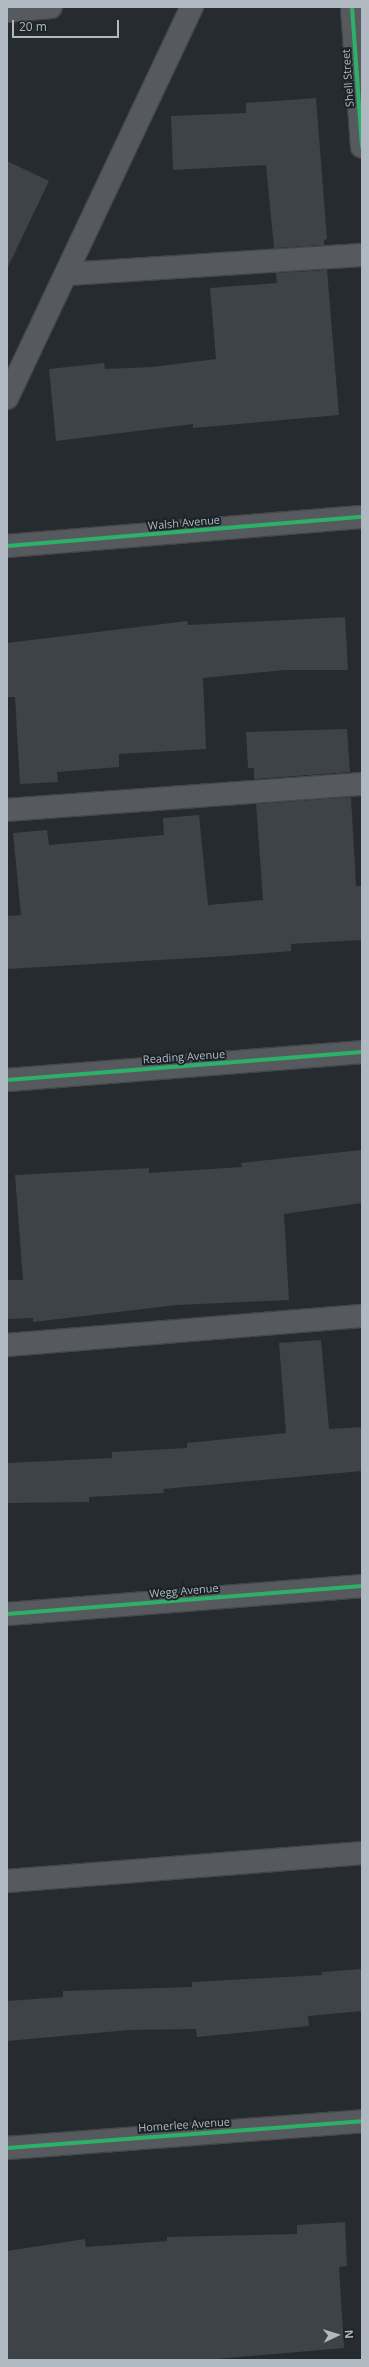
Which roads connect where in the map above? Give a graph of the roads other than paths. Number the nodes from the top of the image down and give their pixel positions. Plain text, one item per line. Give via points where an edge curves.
1 (51, 7) edge
2 (192, 7) edge
3 (352, 7) edge
4 (7, 11) edge
5 (362, 147) edge
6 (362, 255) edge
7 (67, 274) junction
8 (7, 398) edge
9 (362, 517) edge
10 (7, 546) edge
11 (362, 784) edge
12 (7, 810) edge
13 (362, 1052) edge
14 (7, 1080) edge
15 (362, 1316) edge
16 (7, 1345) edge
17 (362, 1586) edge
18 (7, 1614) edge
19 (362, 1853) edge
20 (7, 1881) edge
21 (362, 2121) edge
22 (7, 2148) edge

1 - 4 street
2 - 7 street
3 - 5 street, Shell Street
6 - 7 street
7 - 8 street
9 - 10 street, Walsh Avenue
11 - 12 street
13 - 14 street, Reading Avenue
15 - 16 street
17 - 18 street, Wegg Avenue
19 - 20 street
21 - 22 street, Homerlee Avenue

